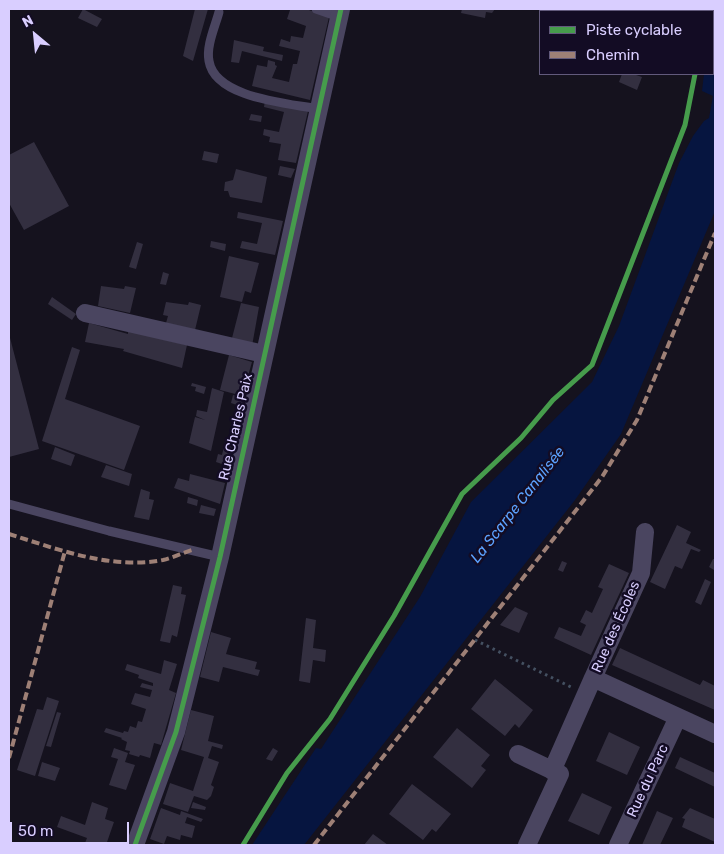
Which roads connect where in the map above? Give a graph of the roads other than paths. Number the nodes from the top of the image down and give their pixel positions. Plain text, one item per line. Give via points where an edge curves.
1 (316, 9) edge
2 (219, 12) dead end
3 (340, 13) edge
4 (318, 110) junction
5 (85, 314) dead end
6 (264, 354) junction
7 (9, 504) edge
8 (645, 532) dead end
9 (220, 557) junction
10 (594, 678) junction
11 (678, 717) junction
12 (715, 734) edge
13 (518, 754) dead end
14 (552, 771) junction
15 (135, 845) edge
16 (527, 845) edge
17 (618, 845) edge

1 - 3 lane
2 - 4 lane via 208,59 218,79 236,91
3 - 4 street, Rue Charles Paix
4 - 6 street, Rue Charles Paix
5 - 6 street
6 - 9 street, Rue Charles Paix
7 - 9 lane via 109,532
8 - 10 street, Rue des Écoles via 640,573
9 - 15 street, Rue Charles Paix via 176,732
10 - 11 street, Rue des Écoles
10 - 14 street
11 - 12 street, Rue des Écoles
11 - 17 street, Rue du Parc
13 - 14 street
14 - 16 street via 560,774

